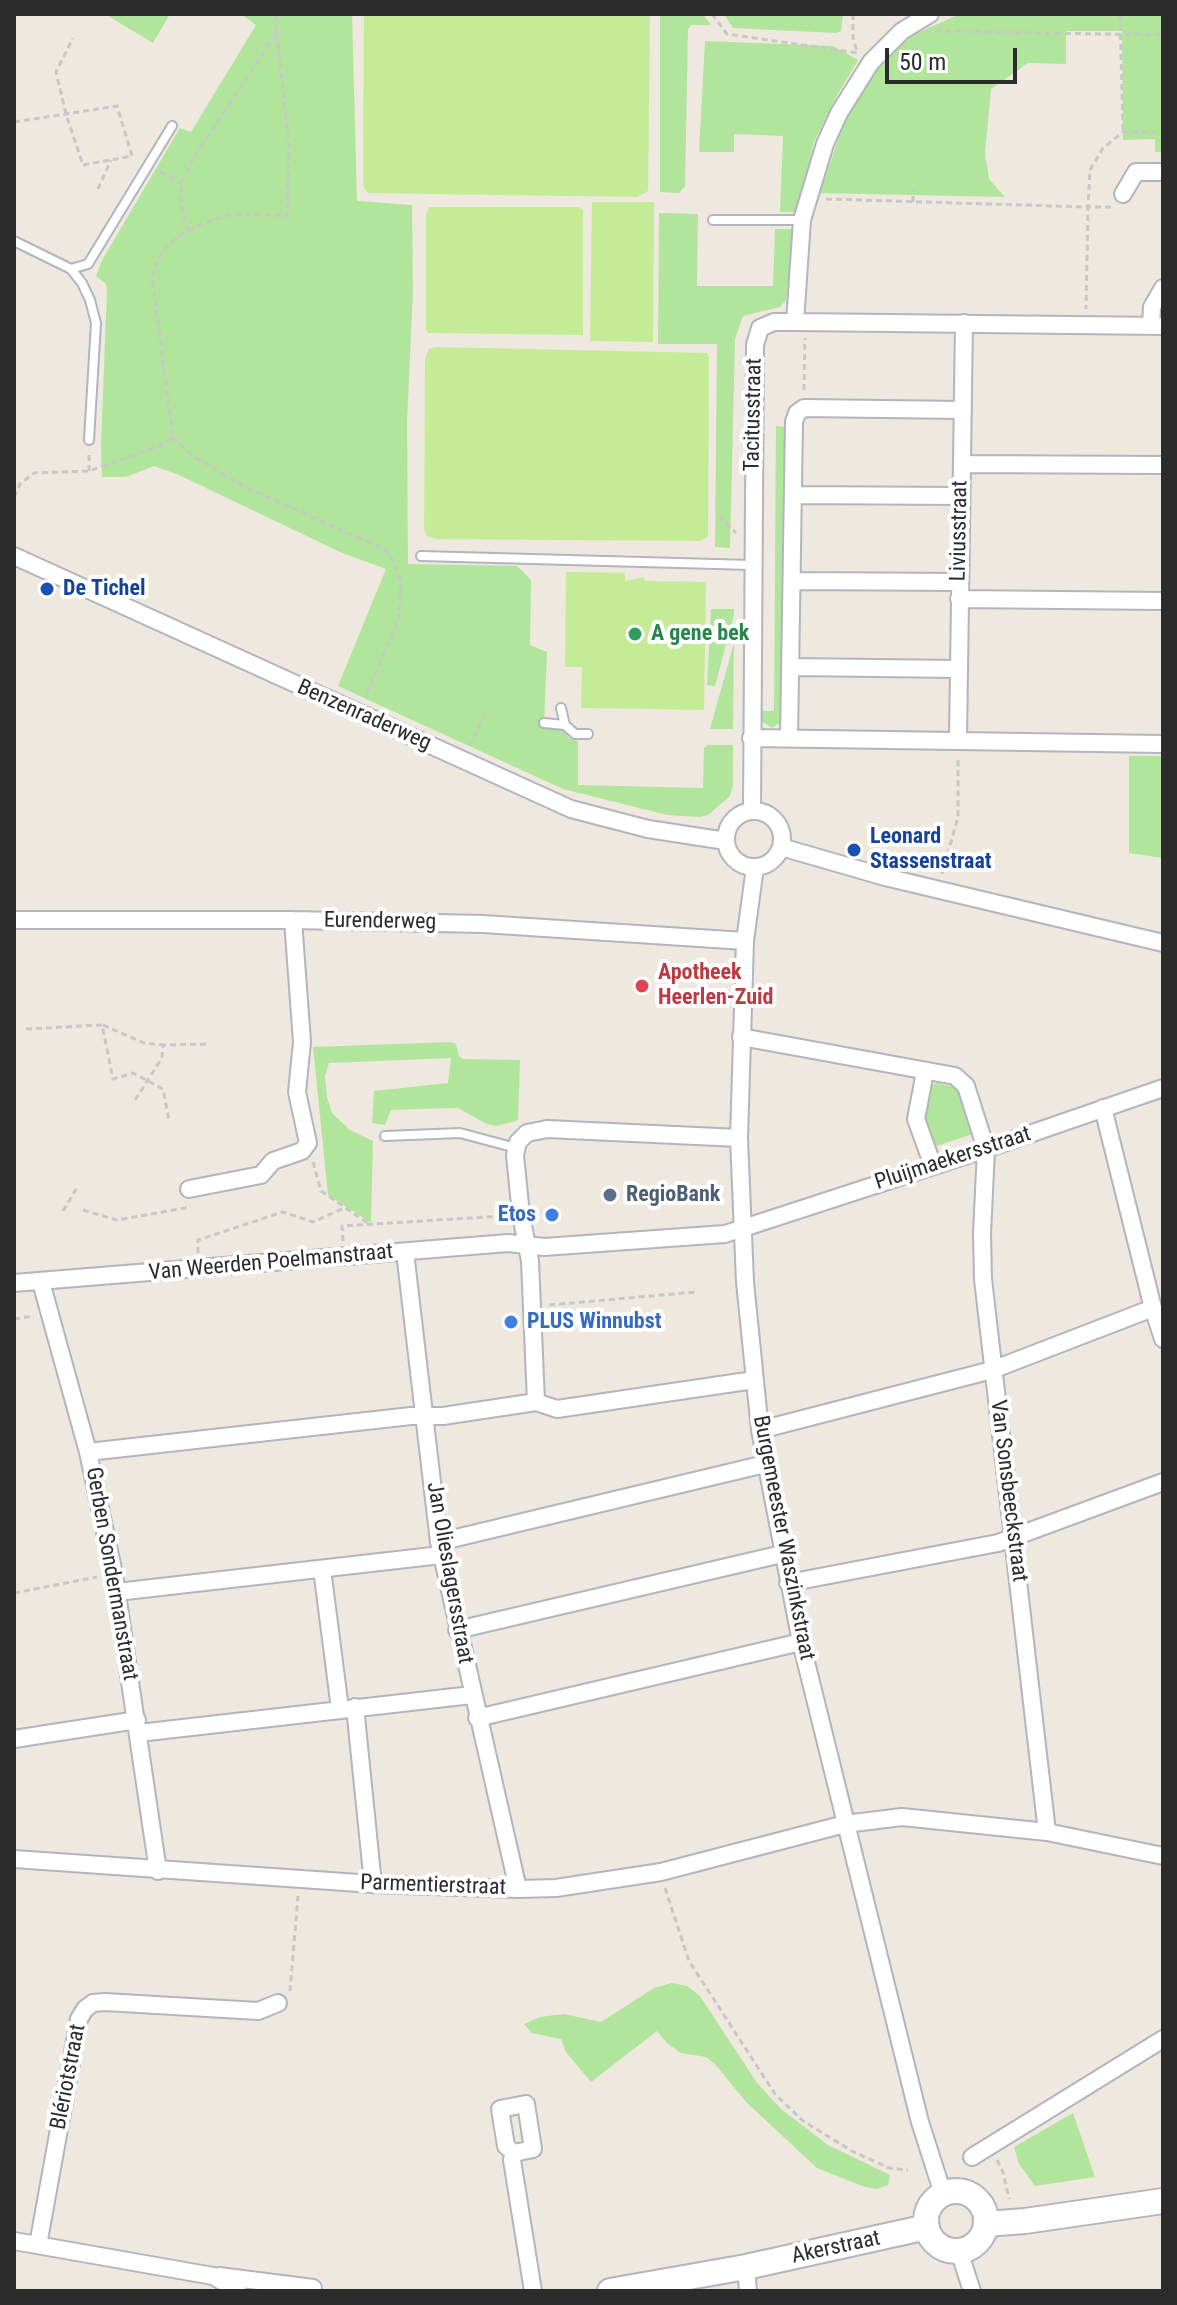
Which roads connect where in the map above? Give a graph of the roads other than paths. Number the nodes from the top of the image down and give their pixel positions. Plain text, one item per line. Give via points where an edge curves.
1 (930, 14) edge
2 (172, 126) dead end
3 (1163, 172) edge
4 (1123, 194) road end
5 (713, 220) dead end
6 (802, 220) junction
7 (14, 241) edge
8 (71, 269) junction
9 (1163, 288) edge
10 (800, 322) junction
11 (964, 323) junction
12 (1157, 326) edge
13 (963, 410) junction
14 (89, 440) road end
15 (962, 464) junction
16 (1163, 465) edge
17 (793, 495) junction
18 (961, 496) junction
19 (14, 556) edge
20 (421, 556) dead end
21 (752, 565) junction
22 (792, 581) junction
23 (959, 582) junction
24 (959, 599) junction
25 (1163, 601) edge
26 (791, 667) junction
27 (958, 669) junction
28 (561, 708) dead end
29 (544, 723) dead end
30 (565, 725) junction
31 (588, 734) dead end
32 (751, 738) junction
33 (789, 738) junction
34 (958, 739) junction
35 (1163, 744) edge
36 (752, 811) junction
37 (726, 841) junction
38 (781, 847) junction
39 (755, 867) junction
40 (14, 920) edge
41 (293, 920) junction
42 (745, 941) junction
43 (1163, 943) edge
44 (741, 1037) junction
45 (925, 1072) junction
46 (1163, 1088) edge
47 (1103, 1108) junction
48 (385, 1136) dead end
49 (739, 1138) junction
50 (517, 1148) junction
51 (986, 1149) junction
52 (933, 1166) junction
53 (189, 1189) road end
54 (742, 1227) junction
55 (528, 1245) junction
56 (405, 1252) junction
57 (41, 1282) junction
58 (14, 1283) edge
59 (1153, 1308) junction
60 (1163, 1339) edge
61 (992, 1370) junction
62 (754, 1380) junction
63 (536, 1402) junction
64 (423, 1417) junction
65 (760, 1430) junction
66 (88, 1452) junction
67 (765, 1464) junction
68 (1163, 1482) edge
69 (1014, 1539) junction
70 (440, 1549) junction
71 (782, 1554) junction
72 (322, 1569) junction
73 (788, 1583) junction
74 (117, 1592) junction
75 (457, 1630) junction
76 (801, 1642) junction
77 (472, 1695) junction
78 (347, 1708) junction
79 (477, 1718) junction
80 (138, 1726) junction
81 (14, 1739) edge
82 (845, 1824) junction
83 (1047, 1832) junction
84 (1163, 1856) edge
85 (14, 1859) edge
86 (158, 1871) junction
87 (373, 1884) junction
88 (518, 1889) junction
89 (278, 2003) dead end
90 (1163, 2039) edge
91 (514, 2153) dead end
92 (972, 2157) dead end
93 (943, 2194) junction
94 (1163, 2201) edge
95 (986, 2224) junction
96 (927, 2227) junction
97 (14, 2241) edge
98 (38, 2245) junction
99 (959, 2251) junction
100 (213, 2276) junction
101 (747, 2279) edge
102 (313, 2288) dead end
103 (238, 2291) edge
104 (533, 2291) edge
105 (610, 2291) edge
106 (972, 2291) edge

1 - 6 street via 902,31 871,62 839,113
2 - 8 lane via 88,264
3 - 4 street via 1136,172
5 - 6 lane
6 - 10 street
7 - 8 lane
8 - 14 lane via 82,283 96,323
9 - 12 street via 1152,307
10 - 11 street, Tacitusstraat
10 - 21 street, Tacitusstraat via 765,324 756,335
11 - 12 street, Tacitusstraat
11 - 13 street, Liviusstraat
13 - 15 street, Liviusstraat
13 - 17 street via 799,415
15 - 16 street
15 - 18 street, Liviusstraat
17 - 18 street
17 - 22 street
18 - 23 street, Liviusstraat
19 - 37 street, Benzenraderweg via 571,809 648,829
20 - 21 lane
21 - 32 street, Tacitusstraat
22 - 23 street
22 - 26 street
23 - 24 street, Liviusstraat
24 - 25 street
24 - 27 street, Liviusstraat
26 - 27 street
26 - 33 street
27 - 34 street, Liviusstraat
28 - 30 lane
29 - 30 lane
30 - 31 lane via 575,734
32 - 33 street
32 - 36 street, Tacitusstraat
33 - 34 street
34 - 35 street
36 - 37 street via 735,818
36 - 38 street via 767,814 777,824
37 - 39 street via 735,860
38 - 39 street via 771,861
38 - 43 street
39 - 42 street, Burgemeester Waszinkstraat
40 - 41 street, Eurenderweg
41 - 42 street, Eurenderweg via 483,924
41 - 53 street via 302,1042 297,1092 308,1143 302,1151 273,1161 261,1175
42 - 44 street, Burgemeester Waszinkstraat
44 - 45 street
44 - 49 street, Burgemeester Waszinkstraat
45 - 51 street via 963,1081
45 - 52 street via 916,1119
46 - 47 street, Pluijmaekersstraat
47 - 51 street, Pluijmaekersstraat
47 - 59 street
48 - 50 lane via 460,1133
49 - 50 street via 547,1129 527,1133
49 - 54 street, Burgemeester Waszinkstraat
50 - 55 street
51 - 52 street, Pluijmaekersstraat
51 - 61 street, Van Sonsbeeckstraat via 982,1234
52 - 54 street, Pluijmaekersstraat
54 - 55 street, Van Weerden Poelmanstraat via 693,1238
54 - 62 street, Burgemeester Waszinkstraat
55 - 56 street, Van Weerden Poelmanstraat
55 - 63 street
56 - 57 street, Van Weerden Poelmanstraat
56 - 64 street, Jan Olieslagersstraat
57 - 58 street, Van Weerden Poelmanstraat
57 - 66 street, Gerben Sondermanstraat
59 - 60 street
59 - 61 street
61 - 65 street
61 - 69 street, Van Sonsbeeckstraat
62 - 63 street via 557,1409
62 - 65 street, Burgemeester Waszinkstraat
63 - 64 street
64 - 66 street
64 - 70 street, Jan Olieslagersstraat
65 - 67 street, Burgemeester Waszinkstraat
66 - 74 street, Gerben Sondermanstraat
67 - 70 street
67 - 71 street, Burgemeester Waszinkstraat
68 - 69 street
69 - 73 street
69 - 83 street, Van Sonsbeeckstraat
70 - 72 street
70 - 75 street, Jan Olieslagersstraat
71 - 73 street, Burgemeester Waszinkstraat
71 - 75 street
72 - 74 street
72 - 78 street
73 - 76 street, Burgemeester Waszinkstraat
74 - 80 street, Gerben Sondermanstraat
75 - 77 street, Jan Olieslagersstraat
76 - 79 street
76 - 82 street, Burgemeester Waszinkstraat
77 - 78 street
77 - 79 street, Jan Olieslagersstraat
78 - 80 street
78 - 87 street
79 - 88 street, Jan Olieslagersstraat
80 - 81 street
80 - 86 street, Gerben Sondermanstraat
82 - 83 street, Parmentierstraat via 902,1817
82 - 88 street, Parmentierstraat via 661,1872 579,1886
82 - 93 street, Burgemeester Waszinkstraat
83 - 84 street, Parmentierstraat
85 - 86 street, Parmentierstraat
86 - 87 street, Parmentierstraat
87 - 88 street, Parmentierstraat
89 - 98 street, Blériotstraat via 258,2011 105,2002 85,2009
90 - 92 street
91 - 104 street
93 - 95 street via 973,2196
93 - 96 street via 931,2204
94 - 95 street
95 - 99 street via 976,2243
96 - 99 street via 939,2246
96 - 101 street, Akerstraat
97 - 98 street
98 - 100 street
99 - 106 street
100 - 102 street
100 - 103 street
101 - 105 street, Akerstraat

